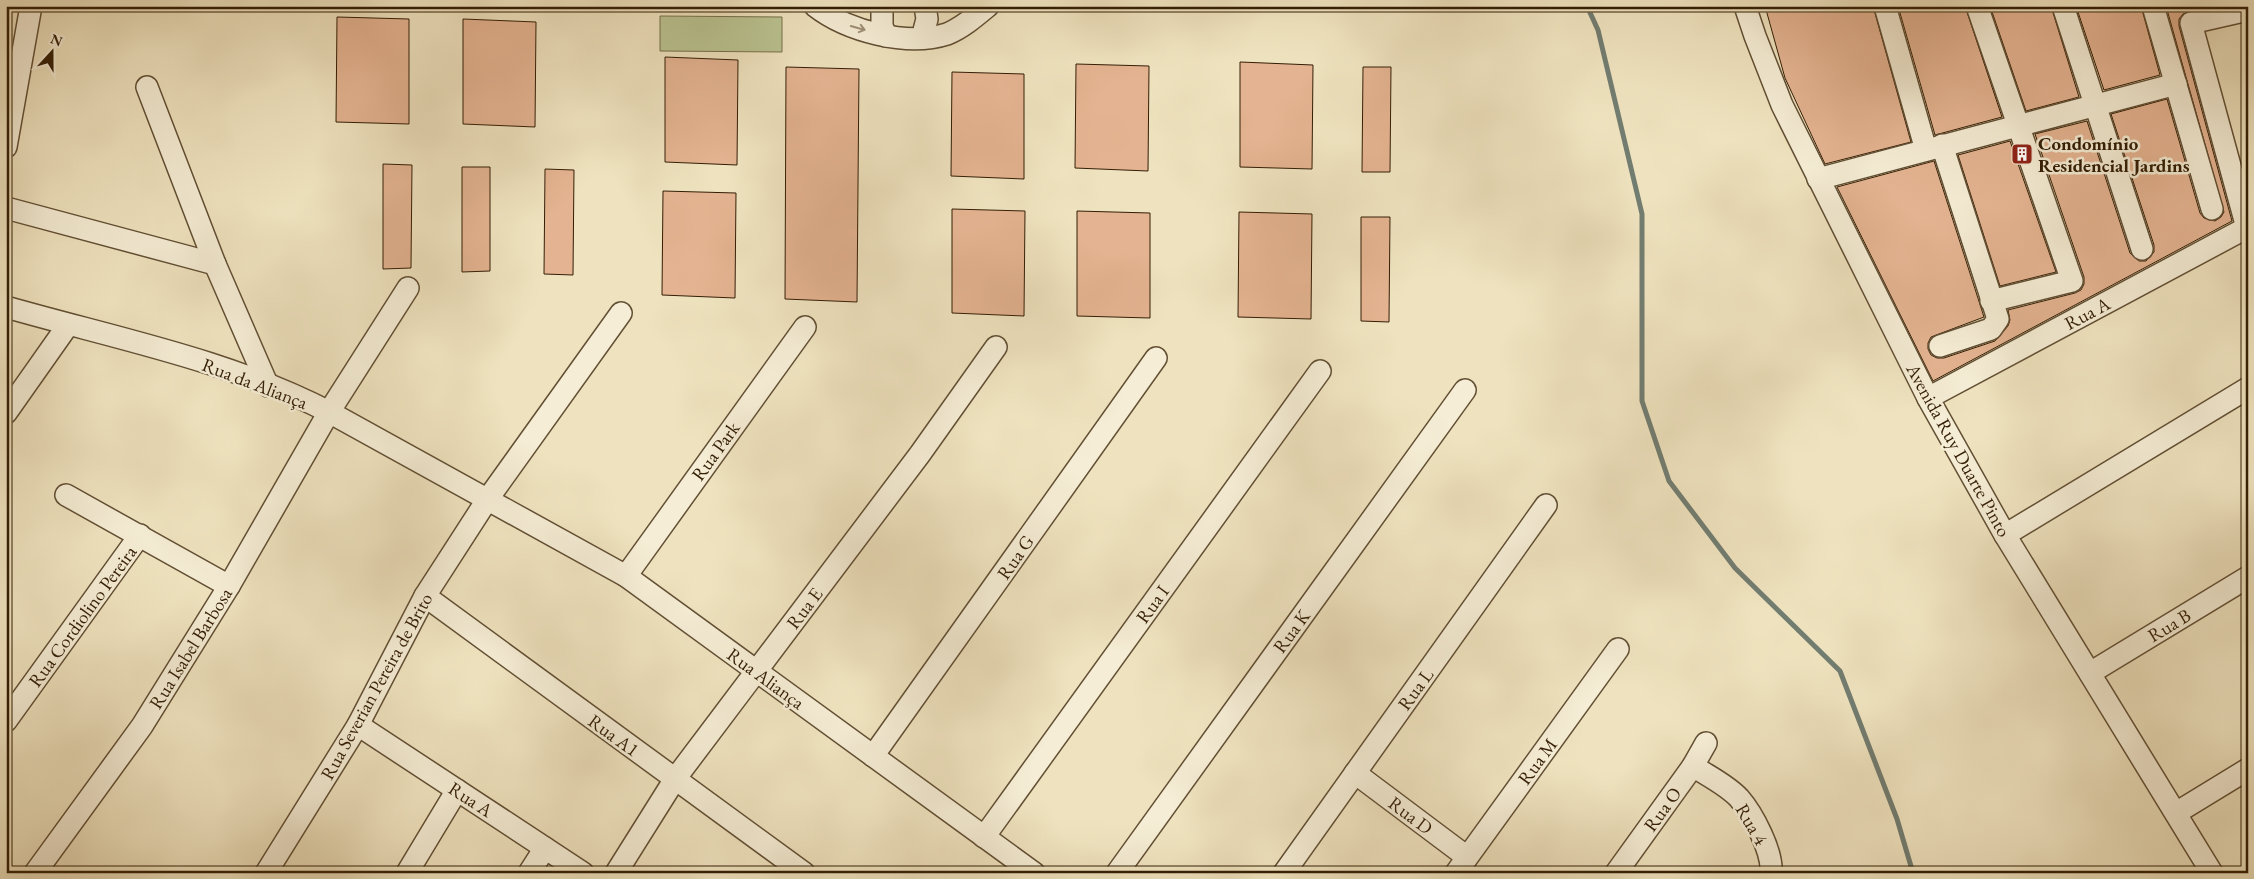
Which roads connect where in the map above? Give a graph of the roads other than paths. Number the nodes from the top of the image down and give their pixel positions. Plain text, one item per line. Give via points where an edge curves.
1 (31, 6) edge
2 (815, 6) edge
3 (882, 6) edge
4 (926, 6) edge
5 (988, 6) edge
6 (1745, 6) edge
7 (1885, 6) edge
8 (1977, 6) edge
9 (2063, 6) edge
10 (2153, 6) edge
11 (2248, 10) edge
12 (886, 36) junction
13 (922, 38) junction
14 (14, 55) edge
15 (2176, 84) junction
16 (147, 87) dead end
17 (2096, 104) junction
18 (2018, 124) junction
19 (1934, 147) junction
20 (6, 148) edge
21 (1818, 179) junction
22 (6, 208) edge
23 (2212, 209) dead end
24 (2247, 228) edge
25 (2142, 249) dead end
26 (215, 264) junction
27 (408, 288) dead end
28 (6, 307) edge
29 (1994, 310) junction
30 (621, 313) dead end
31 (68, 324) junction
32 (805, 327) dead end
33 (1940, 346) dead end
34 (996, 347) dead end
35 (1156, 358) dead end
36 (1320, 371) dead end
37 (268, 386) junction
38 (2248, 388) edge
39 (1465, 390) dead end
40 (1928, 398) junction
41 (329, 412) junction
42 (6, 413) edge
43 (66, 495) dead end
44 (487, 500) junction
45 (1546, 505) dead end
46 (140, 535) junction
47 (2005, 535) junction
48 (626, 576) junction
49 (2248, 577) edge
50 (229, 586) junction
51 (425, 596) junction
52 (1618, 649) dead end
53 (756, 671) junction
54 (2090, 674) junction
55 (6, 722) edge
56 (358, 725) junction
57 (1706, 743) dead end
58 (873, 756) junction
59 (1693, 766) junction
60 (2248, 769) edge
61 (1355, 772) junction
62 (675, 779) junction
63 (457, 790) junction
64 (2176, 814) junction
65 (984, 836) junction
66 (546, 848) junction
67 (1462, 865) edge
68 (35, 873) edge
69 (266, 873) edge
70 (407, 873) edge
71 (529, 873) edge
72 (583, 873) edge
73 (616, 873) edge
74 (804, 873) edge
75 (1034, 873) edge
76 (1117, 873) edge
77 (1284, 873) edge
78 (1616, 873) edge
79 (1771, 873) edge
80 (2212, 873) edge

1 - 14 street
2 -> 12 street via 844,24
3 - 12 street via 882,26
4 - 13 street via 927,19
5 - 13 street via 947,34
6 - 21 street, Avenida Ruy Duarte Pinto via 1782,105
7 - 19 street
8 - 18 street
9 - 17 street
10 - 15 street
11 - 24 street via 2191,23
12 - 13 street
14 - 20 street
15 - 17 street
15 - 23 street
16 - 26 street
17 - 18 street
17 - 25 street
18 - 19 street
18 - 29 street via 2072,282
19 - 21 street
19 - 29 street
21 - 40 street, Avenida Ruy Duarte Pinto
22 - 26 street
24 - 40 street, Rua A
26 - 37 street
27 - 41 street, Rua Isabel Barbosa
28 - 31 street, Rua da Aliança
29 - 33 street via 1991,329
30 - 44 street, Rua Severian Pereira de Brito
31 - 37 street, Rua da Aliança via 216,366
31 - 42 street
32 - 48 street, Rua Park
34 - 53 street, Rua E via 920,454
35 - 58 street, Rua G
36 - 65 street, Rua I
37 - 41 street, Rua da Aliança
38 - 47 street
39 - 76 street, Rua K
40 - 47 street, Avenida Ruy Duarte Pinto
41 - 44 street, Rua da Aliança
41 - 50 street, Rua Isabel Barbosa
43 - 46 street
44 - 48 street, Rua Aliança
44 - 51 street, Rua Severian Pereira de Brito
45 - 61 street, Rua L
46 - 50 street
46 - 55 street, Rua Cordiolino Pereira
47 - 54 street, Avenida Ruy Duarte Pinto
48 - 53 street, Rua Aliança
49 - 54 street, Rua B
50 - 68 street, Rua Isabel Barbosa via 142,726
51 - 56 street, Rua Severian Pereira de Brito
51 - 62 street, Rua A1
52 - 67 street, Rua M
53 - 58 street, Rua Aliança
53 - 62 street, Rua E
54 - 64 street, Avenida Ruy Duarte Pinto
56 - 63 street, Rua A
56 - 69 street, Rua Severian Pereira de Brito
57 - 59 street, Rua O
58 - 65 street, Rua Aliança
59 - 78 street, Rua O
59 - 79 street, Rua 4 via 1739,798 1762,836 1772,862
60 - 64 street
61 - 67 street, Rua D
61 - 77 street, Rua L
62 - 73 street, Rua E
62 - 74 street, Rua A1
63 - 66 street, Rua A
63 - 70 street
64 - 80 street, Avenida Ruy Duarte Pinto
65 - 75 street, Rua Aliança
66 - 71 street
66 - 72 street, Rua A

